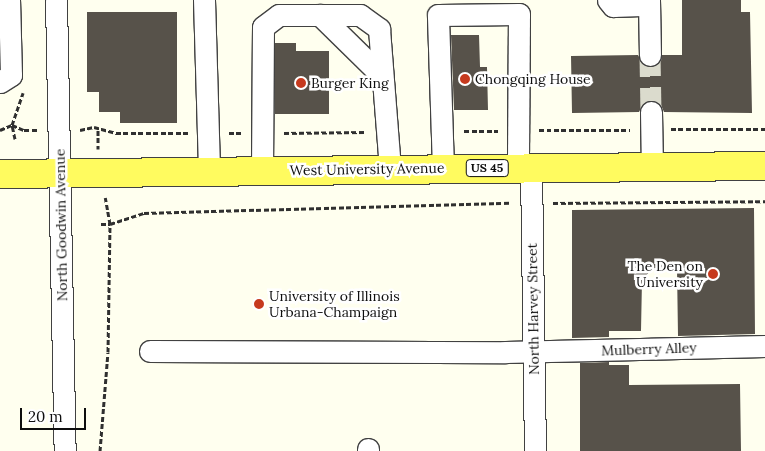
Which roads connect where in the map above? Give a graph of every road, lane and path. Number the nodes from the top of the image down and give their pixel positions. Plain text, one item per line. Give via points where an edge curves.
1 (9, 0) edge
2 (56, 0) edge
3 (204, 0) edge
4 (608, 0) edge
5 (649, 2) edge
6 (320, 15) junction
7 (650, 55) tunnel mouth
8 (380, 74) junction
9 (0, 82) edge
10 (651, 112) tunnel mouth
11 (664, 129) dead end
12 (765, 129) edge
13 (24, 130) dead end
14 (86, 130) dead end
15 (98, 130) junction
16 (539, 130) dead end
17 (628, 130) dead end
18 (459, 131) dead end
19 (504, 131) dead end
20 (376, 132) dead end
21 (192, 133) dead end
22 (221, 133) dead end
23 (246, 133) dead end
24 (277, 133) dead end
25 (97, 135) dead end
26 (15, 138) dead end
27 (765, 166) edge
28 (652, 167) junction
29 (443, 168) junction
30 (524, 168) junction
31 (390, 169) junction
32 (262, 170) junction
33 (209, 171) junction
34 (61, 173) junction
35 (0, 174) edge
36 (765, 201) edge
37 (510, 203) dead end
38 (549, 203) dead end
39 (107, 215) dead end
40 (101, 224) dead end
41 (110, 224) junction
42 (765, 346) edge
43 (150, 351) dead end
44 (533, 352) junction
45 (65, 451) edge
46 (100, 451) edge
47 (535, 451) edge

1 - 9 street via 11,75
2 - 34 street, North Goodwin Avenue
3 - 33 street
4 - 5 street via 613,6
5 - 7 street
6 - 8 street
6 - 8 street via 360,15 379,29
6 - 32 street via 279,14 263,27
8 - 31 street via 389,132
10 - 28 street
11 - 12 path
13 - 26 path via 12,125
14 - 15 path via 94,127
15 - 21 path
15 - 25 path
16 - 17 path
18 - 19 path
20 - 24 path
22 - 23 path
27 - 28 main road, West University Avenue / US 45
28 - 30 main road, West University Avenue / US 45
29 - 30 main road, West University Avenue / US 45
29 - 30 street, North Harvey Street via 438,14 519,14
29 - 31 main road, West University Avenue / US 45
30 - 44 street, North Harvey Street
31 - 32 main road, West University Avenue / US 45
32 - 33 main road, West University Avenue / US 45
33 - 34 main road, West University Avenue / US 45
34 - 35 main road, West University Avenue / US 45
34 - 45 street, North Goodwin Avenue
36 - 38 path
37 - 41 path via 144,213
39 - 41 path
40 - 41 path
41 - 46 path via 108,352
42 - 44 street, Mulberry Alley
43 - 44 street, Mulberry Alley
44 - 47 street, North Harvey Street

